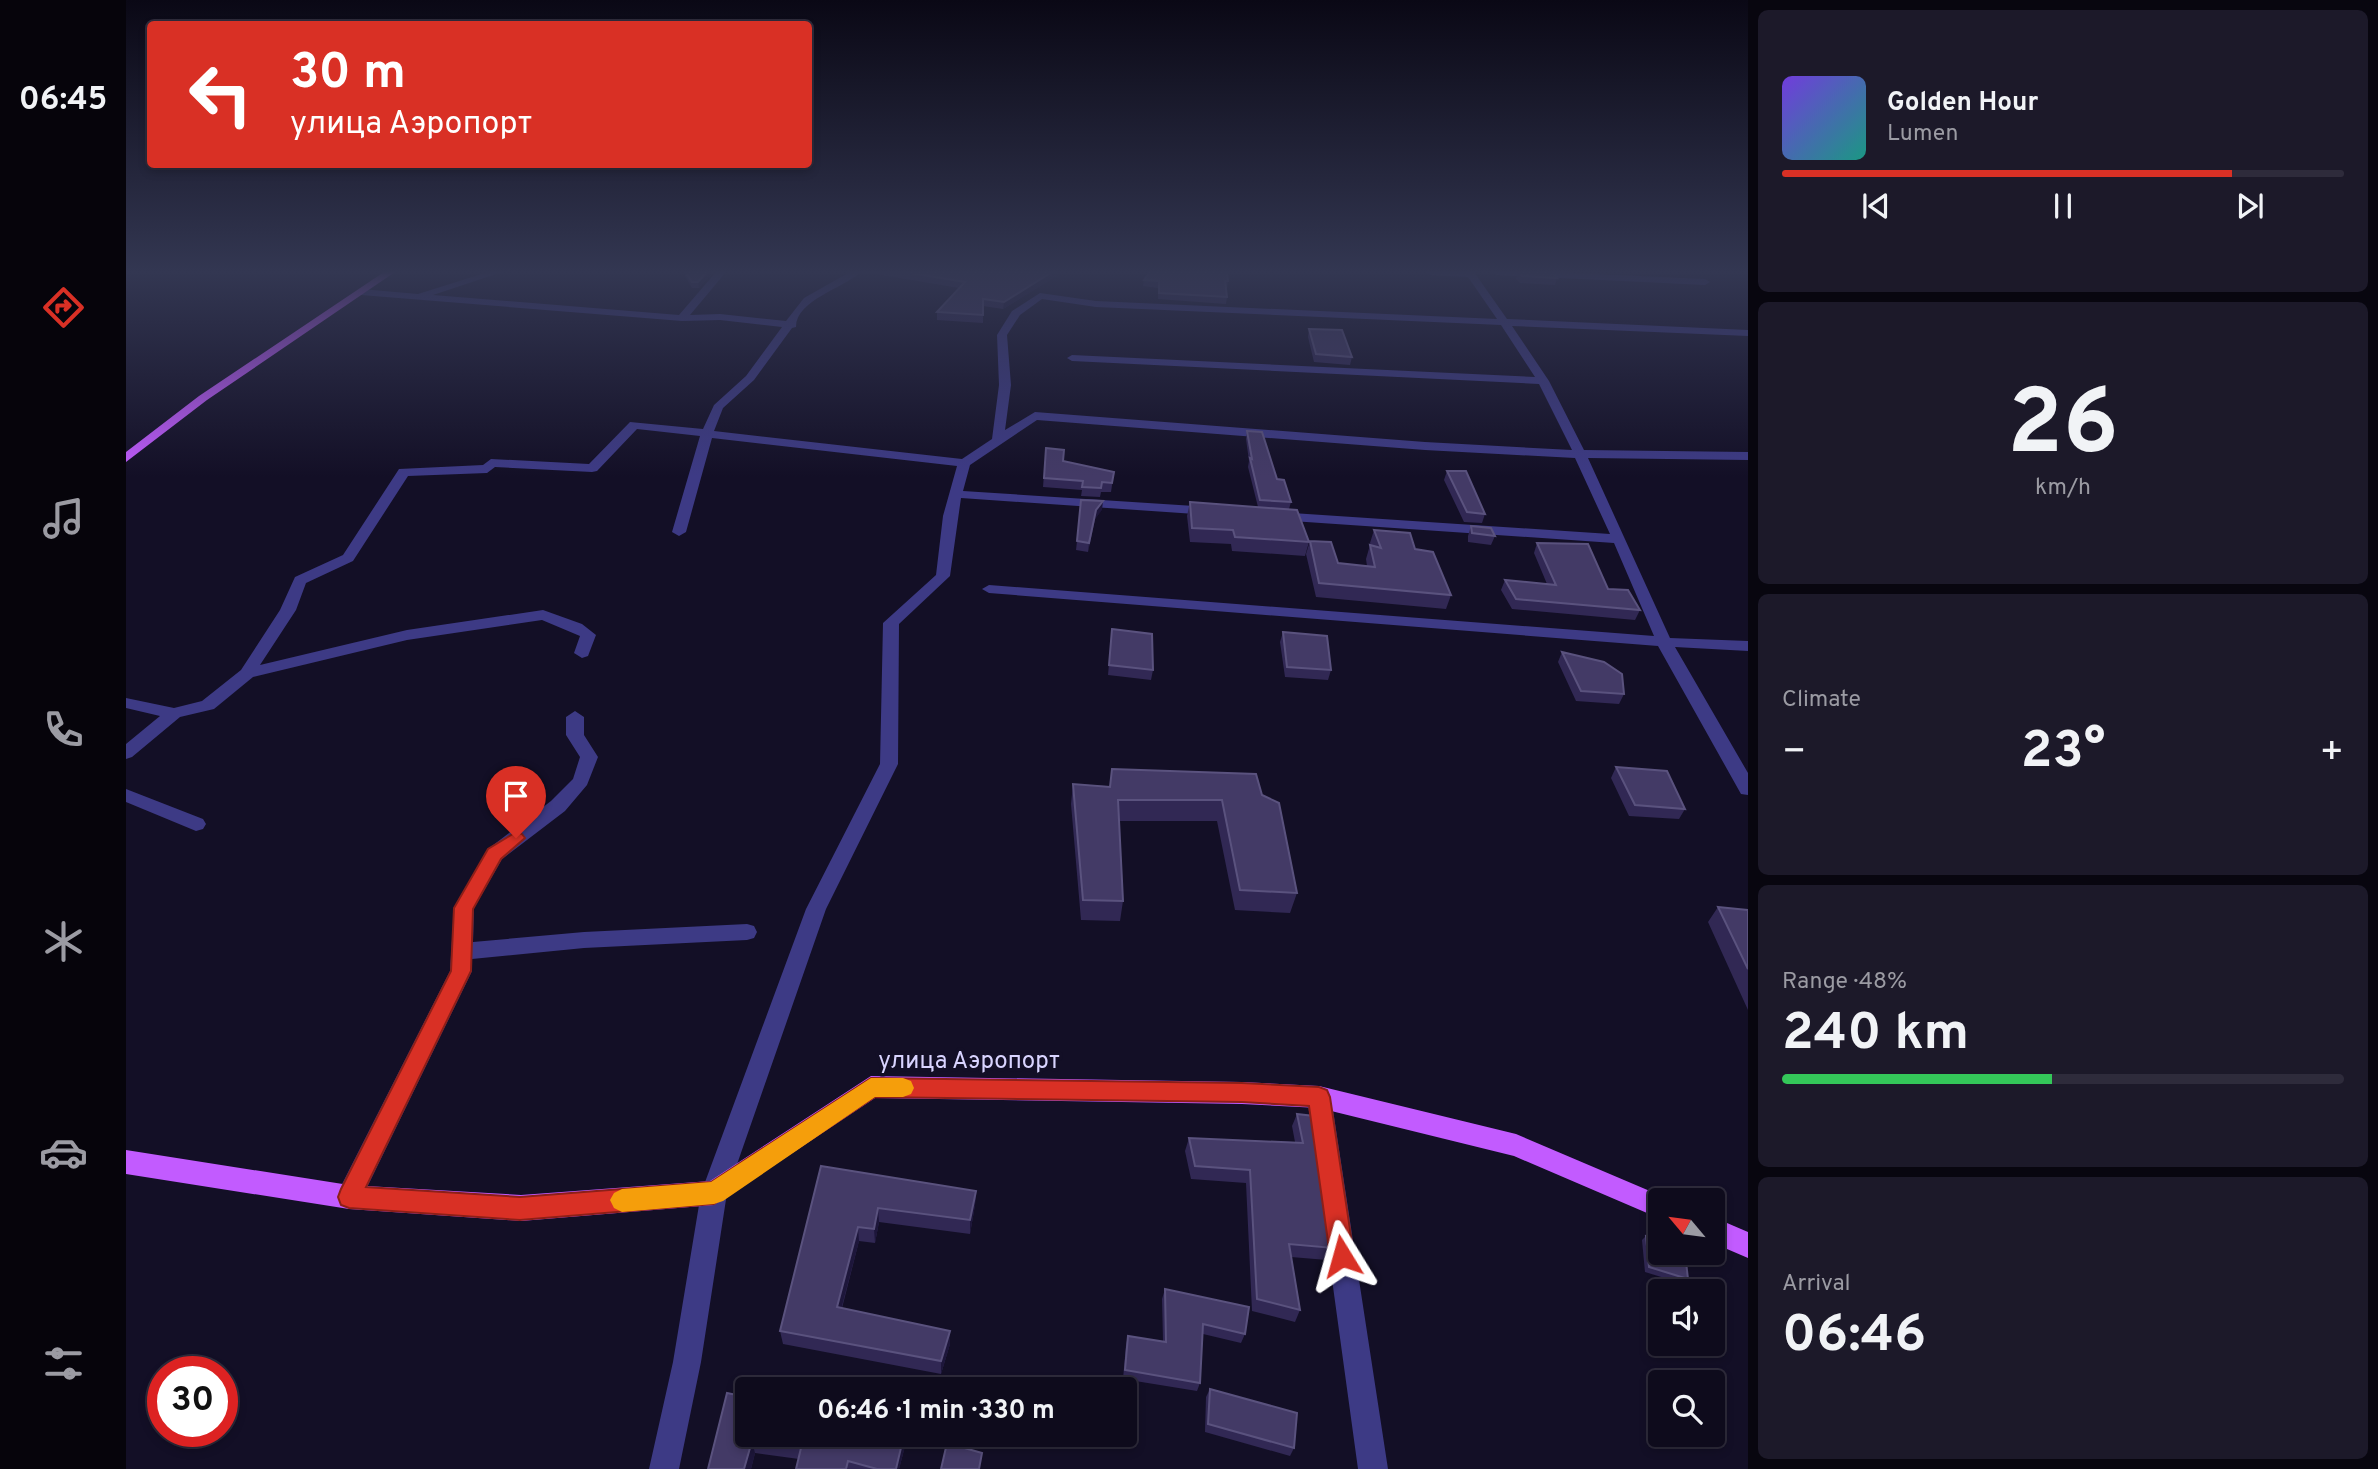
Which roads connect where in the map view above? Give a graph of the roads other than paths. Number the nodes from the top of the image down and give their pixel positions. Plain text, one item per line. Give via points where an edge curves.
1 (289, 341) edge
2 (780, 341) edge
3 (1002, 341) edge
4 (1517, 341) edge
5 (1072, 358) dead end
6 (1543, 382) junction
7 (707, 434) junction
8 (998, 441) junction
9 (1580, 454) junction
10 (1748, 456) edge
11 (126, 458) edge
12 (964, 463) junction
13 (956, 494) junction
14 (1218, 512) edge
15 (1260, 515) edge
16 (679, 531) dead end
17 (1619, 539) junction
18 (989, 589) dead end
19 (1664, 642) junction
20 (1748, 646) edge
21 (582, 653) dead end
22 (247, 673) junction
23 (126, 703) edge
24 (174, 713) junction
25 (575, 717) dead end
26 (126, 753) edge
27 (1728, 753) junction
28 (1748, 755) edge
29 (1748, 789) edge
30 (126, 795) edge
31 (196, 824) dead end
32 (747, 932) dead end
33 (462, 951) junction
34 (1319, 1097) junction
35 (126, 1162) edge
36 (714, 1193) junction
37 (349, 1197) junction
38 (1648, 1201) edge
39 (1726, 1236) edge
40 (1748, 1245) edge
41 (664, 1469) edge
42 (1373, 1469) edge

1 - 11 main road via 203,398
2 - 7 street via 750,378 718,407
3 - 8 street via 1005,385
4 - 6 street
5 - 6 street
6 - 9 street
7 - 12 street
7 - 16 street
7 - 22 street via 634,425 592,468 491,463 487,469 404,472 348,558 300,579 288,610
8 - 9 street via 1035,416
8 - 12 street
9 - 10 street
9 - 17 street
12 - 13 street
13 - 14 street
13 - 36 street via 943,576 891,623 889,764 816,909
15 - 17 street
17 - 19 street
18 - 19 street
19 - 20 street
19 - 27 street
21 - 22 street via 588,635 543,615 407,635
22 - 24 street via 208,705
23 - 24 street
24 - 26 street
25 - 33 street via 575,735 589,757 582,781 558,806 495,854 464,908
27 - 28 street
27 - 29 street
30 - 31 street
32 - 33 street
33 - 37 street via 461,971
34 - 36 main road, улица Аэропорт via 871,1087
34 - 38 main road, улица Аэропорт via 1516,1145
34 - 42 street
35 - 37 main road, улица Аэропорт
36 - 37 main road, улица Аэропорт via 520,1208
36 - 41 street via 687,1362
39 - 40 main road

